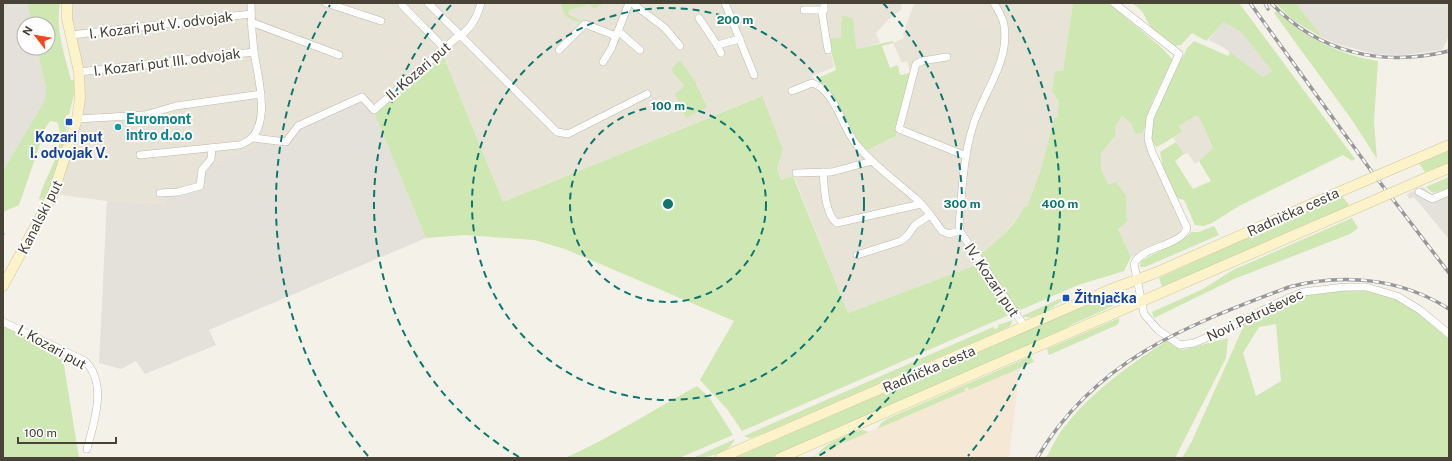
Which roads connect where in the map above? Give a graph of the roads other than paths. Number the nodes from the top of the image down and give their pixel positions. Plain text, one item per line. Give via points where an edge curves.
1 (67, 3) edge
2 (251, 3) edge
3 (326, 3) edge
4 (428, 3) edge
5 (481, 3) edge
6 (629, 3) edge
7 (632, 3) edge
8 (724, 3) edge
9 (994, 3) edge
10 (1114, 3) edge
11 (402, 5) dead end
12 (824, 7) edge
13 (804, 10) dead end
14 (251, 14) junction
15 (699, 18) dead end
16 (381, 21) dead end
17 (252, 22) junction
18 (617, 33) junction
19 (71, 35) junction
20 (460, 36) junction
21 (740, 39) junction
22 (717, 45) junction
23 (680, 46) dead end
24 (444, 48) junction
25 (559, 50) dead end
26 (640, 50) dead end
27 (828, 50) dead end
28 (254, 52) junction
29 (720, 52) dead end
30 (339, 55) dead end
31 (947, 56) dead end
32 (603, 62) dead end
33 (79, 72) junction
34 (754, 75) dead end
35 (792, 91) dead end
36 (261, 94) junction
37 (647, 94) dead end
38 (77, 119) junction
39 (253, 138) junction
40 (1449, 145) edge
41 (212, 148) junction
42 (140, 155) dead end
43 (966, 156) junction
44 (872, 161) junction
45 (1449, 168) edge
46 (823, 172) junction
47 (796, 173) dead end
48 (1420, 192) dead end
49 (1449, 192) edge
50 (160, 193) dead end
51 (920, 204) junction
52 (930, 215) junction
53 (960, 232) junction
54 (857, 255) dead end
55 (1137, 279) junction
56 (3, 286) edge
57 (1141, 301) junction
58 (3, 322) edge
59 (1025, 327) junction
60 (1449, 334) edge
61 (87, 449) dead end
62 (720, 458) edge
63 (780, 458) edge

1 - 19 main road, Kanalski put
2 - 14 street
3 - 16 street
4 - 20 street, II. Kozari put
5 - 20 street via 475,20
6 - 18 street
7 - 23 street via 665,28
8 - 21 street
9 - 43 street, IV. Kozari put via 1004,26 1004,40 993,83 973,125
10 - 55 street via 1179,54 1150,118 1148,140 1186,228 1182,236 1136,260 1134,264
11 - 24 street
12 - 13 street
12 - 27 street via 822,13
14 - 17 street
14 - 19 street, I. Kozari put V. odvojak
15 - 22 street
17 - 28 street
17 - 30 street
18 - 25 street via 585,24
18 - 26 street
18 - 32 street
19 - 33 main road, Kanalski put
20 - 24 street, II. Kozari put
20 - 37 street via 562,134 568,134
21 - 22 street
21 - 34 street
22 - 29 street
24 - 39 street, II. Kozari put via 374,110 362,97 298,126 286,142
28 - 33 street, I. Kozari put III. odvojak
28 - 36 street
31 - 43 street via 916,64 900,129
33 - 38 main road, Kanalski put via 80,98
35 - 44 street, IV. Kozari put via 812,83 822,89 837,108 855,143
36 - 38 street via 176,106 145,115
36 - 39 street via 260,119
38 - 56 main road, Kanalski put via 53,194
39 - 41 street via 248,143 240,145
40 - 55 main road, Radnička cesta, bridge
41 - 42 street
41 - 50 street via 211,159 202,170 200,186 178,192
43 - 53 street, IV. Kozari put
44 - 46 street
44 - 51 street, IV. Kozari put
45 - 57 main road, Radnička cesta, bridge
46 - 47 street
46 - 51 street via 826,199 837,223
48 - 49 street via 1432,199
51 - 52 street, IV. Kozari put
52 - 53 street, IV. Kozari put via 945,233
52 - 54 street via 915,225 900,241
53 - 59 street, IV. Kozari put
55 - 57 street
55 - 59 main road, Radnička cesta
57 - 60 street, Novi Petruševec via 1144,314 1158,330 1180,345 1194,343 1222,331 1303,292 1345,287 1366,287 1397,296 1420,310
57 - 63 main road, Radnička cesta
58 - 61 street, I. Kozari put via 85,361 91,367 98,385 95,421
59 - 62 main road, Radnička cesta

